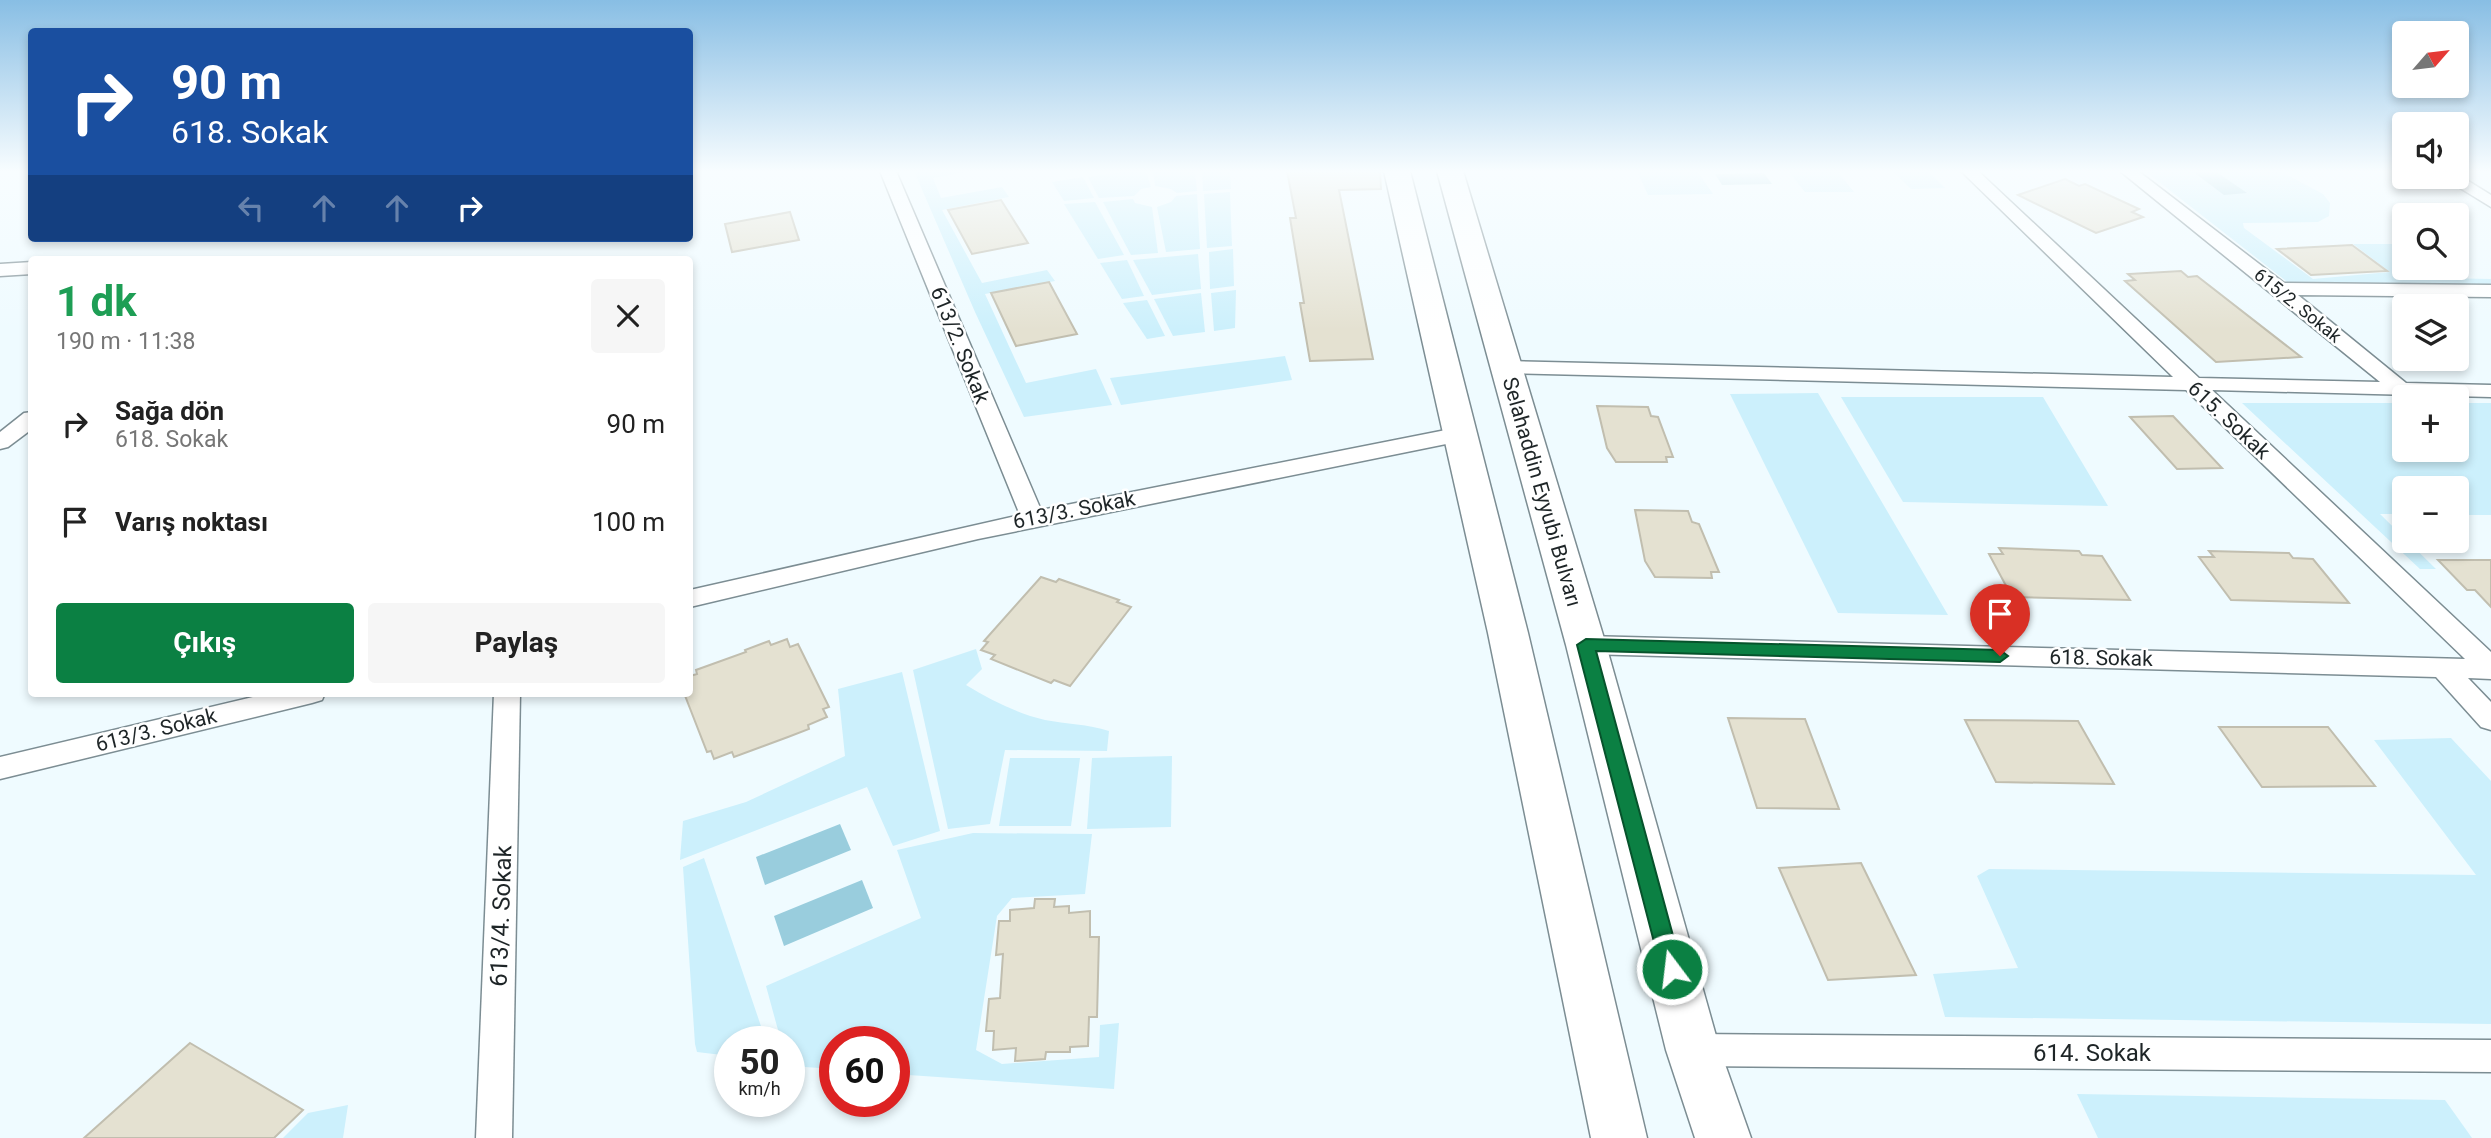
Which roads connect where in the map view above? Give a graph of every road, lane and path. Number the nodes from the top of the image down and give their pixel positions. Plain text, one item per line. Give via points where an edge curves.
1 (910, 224) edge
2 (1411, 224) edge
3 (1465, 224) edge
4 (2024, 224) edge
5 (2196, 224) edge
6 (28, 268) edge
7 (0, 270) edge
8 (2279, 289) junction
9 (2491, 291) edge
10 (1506, 367) junction
11 (2192, 385) junction
12 (2396, 385) edge
13 (2392, 389) edge
14 (2469, 391) edge
15 (2491, 391) edge
16 (28, 421) edge
17 (1461, 433) junction
18 (0, 442) edge
19 (1033, 518) junction
20 (693, 598) edge
21 (1586, 645) junction
22 (2443, 668) junction
23 (2491, 668) edge
24 (295, 697) edge
25 (507, 697) edge
26 (2491, 720) edge
27 (0, 768) edge
28 (1693, 1050) junction
29 (2491, 1056) edge
30 (494, 1138) edge
31 (1619, 1138) edge
32 (1723, 1138) edge

1 - 19 street, 613/2. Sokak
2 - 17 main road
3 - 10 main road, Selahaddin Eyyubi Bulvarı
4 - 11 street, 615. Sokak
5 - 8 street, 615/2. Sokak
6 - 7 street
8 - 9 street
8 - 12 street, 615/2. Sokak
10 - 11 street
10 - 21 main road, Selahaddin Eyyubi Bulvarı
11 - 13 street
11 - 23 street, 615. Sokak
14 - 15 street
16 - 18 street
17 - 19 street, 613/3. Sokak
17 - 31 main road
19 - 20 street, 613/3. Sokak
21 - 22 street, 618. Sokak
21 - 28 main road, Selahaddin Eyyubi Bulvarı
22 - 23 street, 618. Sokak
22 - 26 street
24 - 27 street, 613/3. Sokak
25 - 30 street, 613/4. Sokak
28 - 29 street, 614. Sokak
28 - 32 main road, Selahaddin Eyyubi Bulvarı

